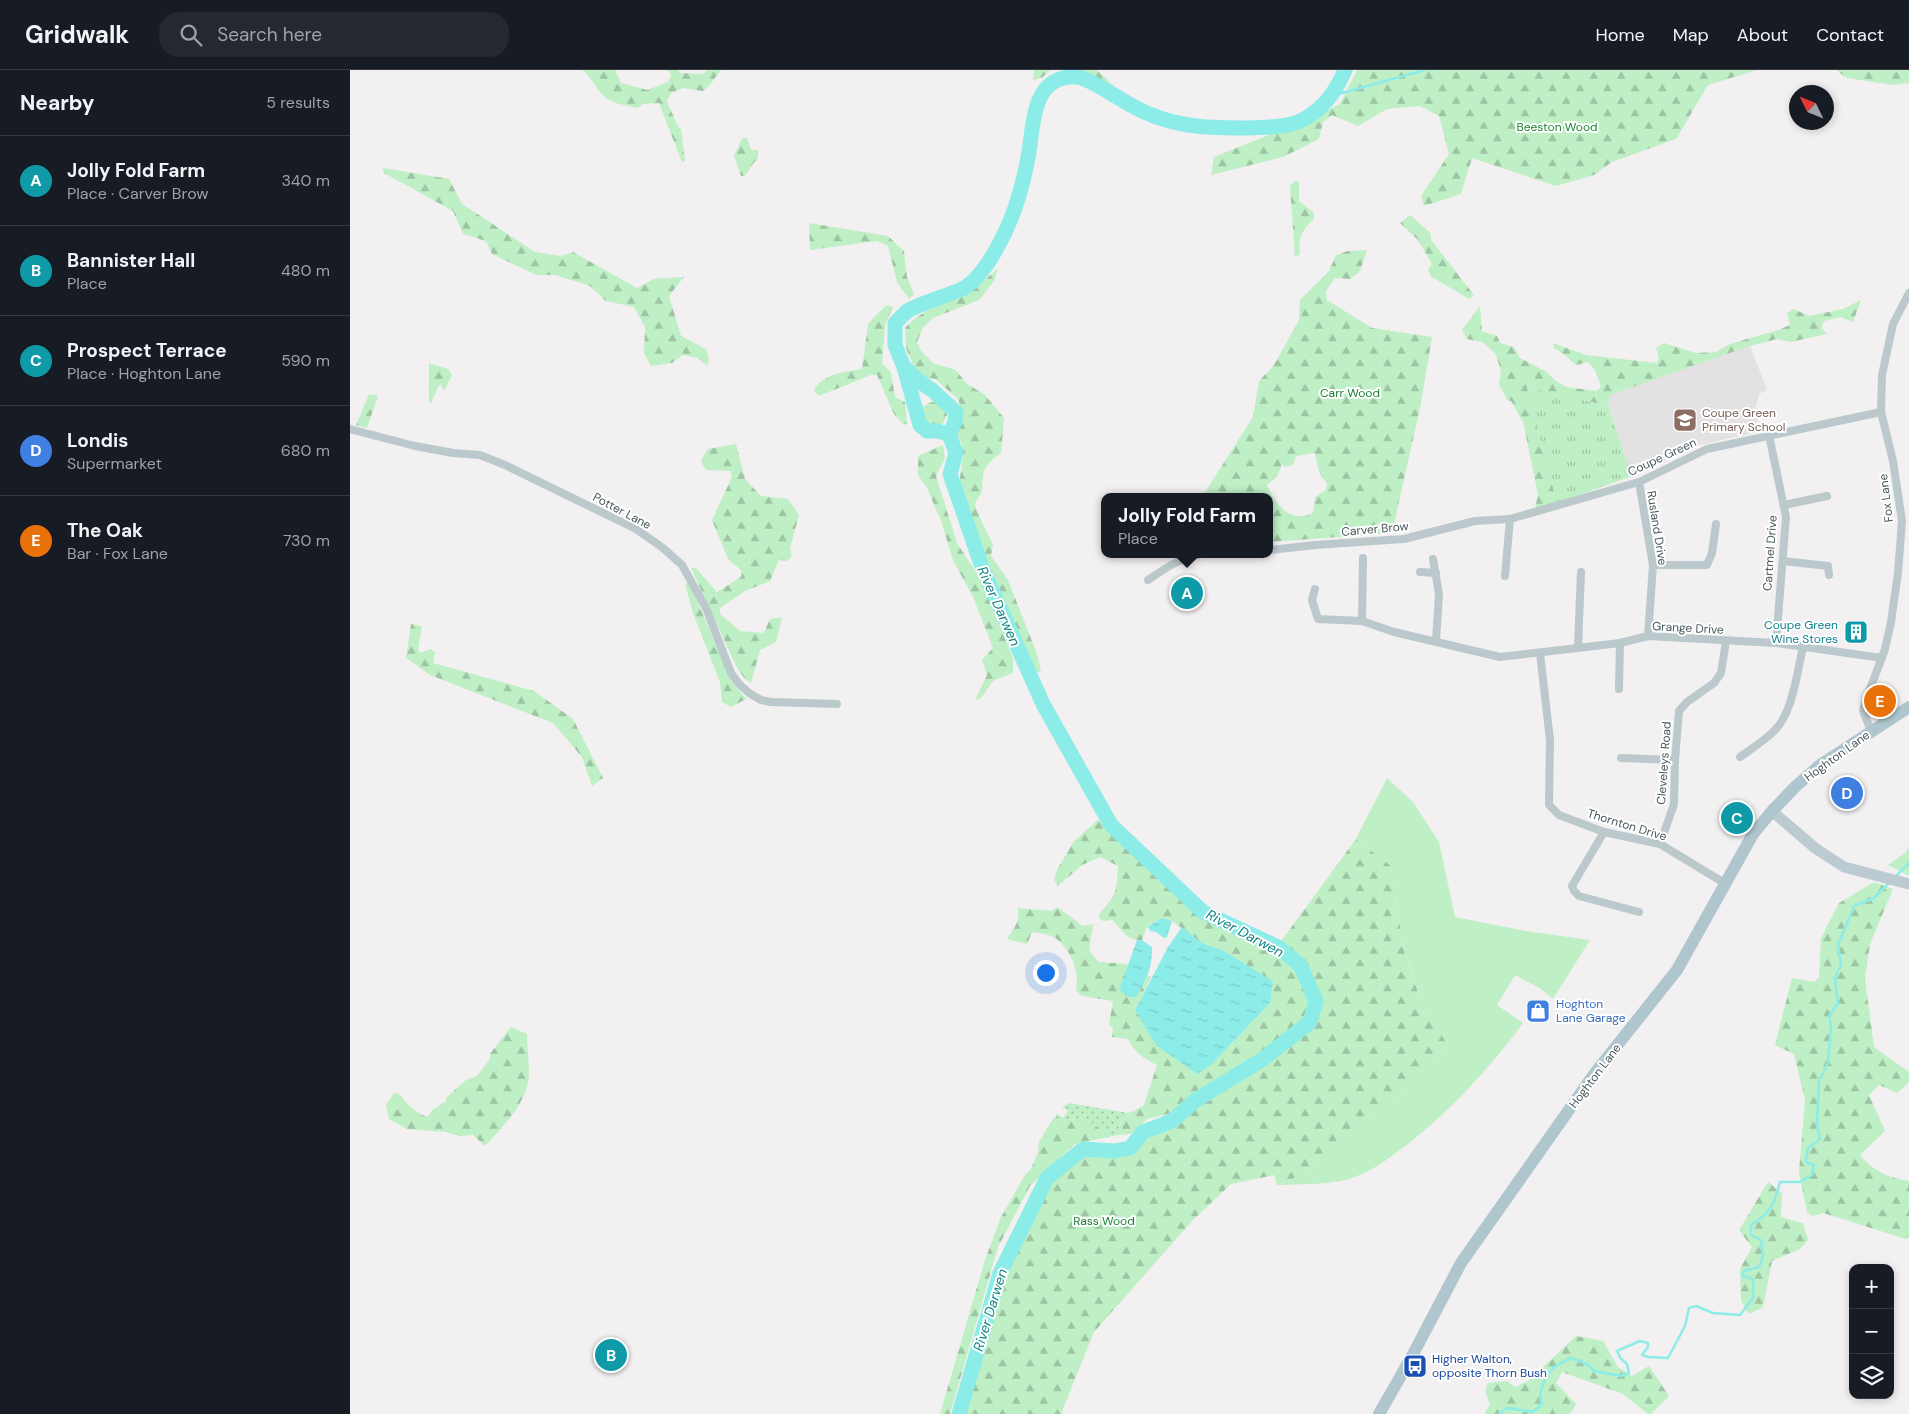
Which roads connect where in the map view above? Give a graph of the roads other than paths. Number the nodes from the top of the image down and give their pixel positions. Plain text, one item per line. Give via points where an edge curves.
1 (1909, 293) edge
2 (1881, 412) junction
3 (350, 429) edge
4 (1769, 435) junction
5 (1639, 482) junction
6 (1827, 496) dead end
7 (1784, 505) junction
8 (1510, 519) junction
9 (1716, 524) dead end
10 (1273, 550) edge
11 (1183, 558) edge
12 (1363, 558) dead end
13 (1433, 559) dead end
14 (1783, 561) junction
15 (1653, 565) junction
16 (1420, 572) dead end
17 (1581, 572) dead end
18 (1436, 573) junction
19 (1829, 575) dead end
20 (1505, 576) dead end
21 (1148, 580) dead end
22 (1315, 589) dead end
23 (1362, 620) junction
24 (1648, 636) junction
25 (1436, 641) junction
26 (1726, 641) junction
27 (1620, 643) junction
28 (1776, 643) junction
29 (1578, 647) junction
30 (1803, 647) junction
31 (1540, 653) junction
32 (1882, 658) junction
33 (1618, 689) dead end
34 (837, 704) dead end
35 (1909, 707) edge
36 (1871, 731) junction
37 (1740, 757) dead end
38 (1621, 758) dead end
39 (1675, 760) junction
40 (1772, 811) junction
41 (1604, 832) junction
42 (1660, 844) junction
43 (1726, 884) junction
44 (1909, 884) edge
45 (1639, 912) dead end
46 (1379, 1414) edge

1 - 2 street, Fox Lane via 1893,324 1882,375
2 - 4 street, Coupe Green
2 - 32 street, Fox Lane via 1902,521 1891,622
3 - 34 street, Potter Lane via 415,446 480,455 636,529 682,565 706,608 731,673 749,693 772,702
4 - 5 street, Coupe Green via 1707,449
4 - 7 street, Cartmel Drive
5 - 8 street, Coupe Green
5 - 15 street, Rusland Drive
6 - 7 street
7 - 14 street, Cartmel Drive
8 - 10 street, Carver Brow via 1476,521 1404,539
8 - 20 street
9 - 15 street via 1707,566
11 - 21 street
12 - 23 street
13 - 18 street
14 - 19 street via 1828,566
14 - 28 street, Cartmel Drive
15 - 24 street, Rusland Drive
16 - 18 street
17 - 29 street
18 - 25 street via 1439,594
22 - 23 street, Grange Drive via 1312,600 1318,619
23 - 25 street, Grange Drive via 1394,632
24 - 26 street, Grange Drive
24 - 27 street, Grange Drive
25 - 31 street, Grange Drive via 1500,657
26 - 28 street, Grange Drive
26 - 39 street, Cleveleys Road via 1720,673 1714,683 1687,702 1679,712
27 - 29 street, Grange Drive
27 - 33 street
28 - 30 street, Grange Drive
29 - 31 street, Grange Drive
30 - 32 street, Grange Drive
30 - 37 street via 1786,714 1775,731
31 - 41 street, Thornton Drive via 1550,740 1549,805 1559,815
32 - 36 street, Fox Lane via 1863,711
35 - 36 main road, Hoghton Lane
36 - 40 main road, Hoghton Lane via 1820,765
38 - 39 street
39 - 42 street, Cleveleys Road via 1674,804
40 - 43 main road, Hoghton Lane via 1753,834
40 - 44 street via 1815,848 1844,867
41 - 42 street, Thornton Drive
41 - 45 street via 1572,886 1574,891 1579,896
42 - 43 street, Thornton Drive
43 - 46 main road, Hoghton Lane via 1677,970 1595,1073 1461,1263

